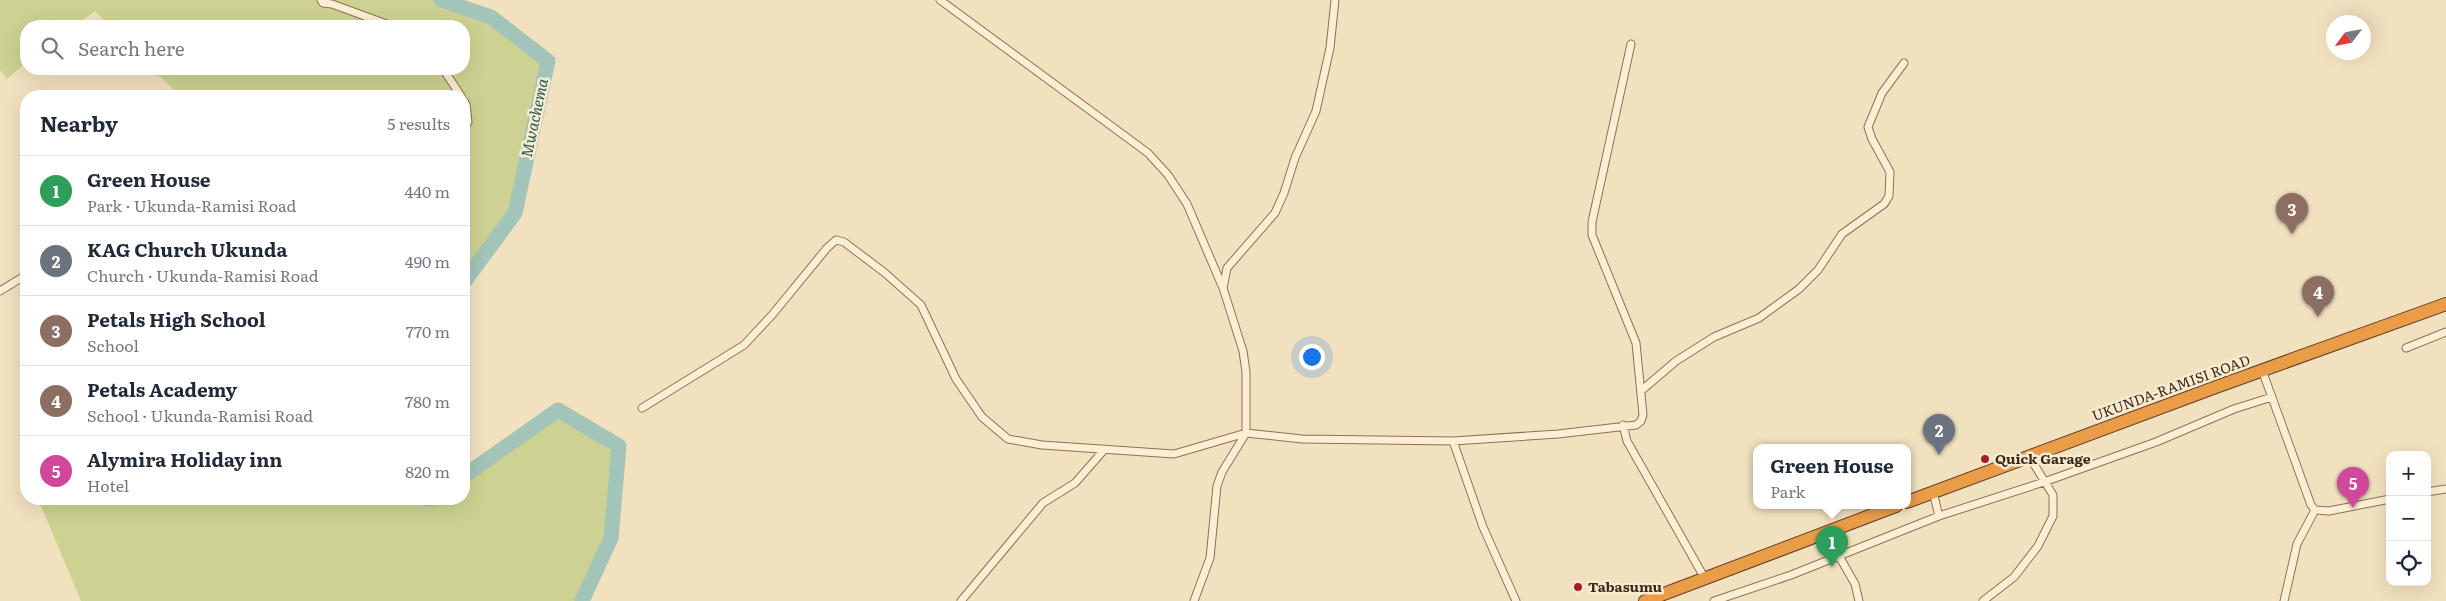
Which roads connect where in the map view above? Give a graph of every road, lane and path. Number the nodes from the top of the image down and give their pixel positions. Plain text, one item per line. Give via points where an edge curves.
1 (322, 0) edge
2 (940, 0) edge
3 (1335, 0) edge
4 (376, 20) edge
5 (1630, 44) dead end
6 (1904, 63) dead end
7 (447, 75) edge
8 (457, 90) edge
9 (20, 279) edge
10 (1223, 288) junction
11 (0, 291) edge
12 (2446, 304) edge
13 (2446, 332) edge
14 (2406, 348) dead end
15 (2262, 370) junction
16 (1642, 390) junction
17 (2272, 397) junction
18 (642, 408) dead end
19 (1623, 425) junction
20 (1246, 433) junction
21 (1453, 441) junction
22 (1104, 450) junction
23 (2029, 456) junction
24 (2044, 482) junction
25 (2446, 489) edge
26 (2431, 491) edge
27 (1933, 492) junction
28 (1911, 500) edge
29 (2386, 500) edge
30 (1888, 509) edge
31 (2315, 510) junction
32 (1939, 516) junction
33 (1839, 556) junction
34 (1704, 577) junction
35 (961, 601) edge
36 (1194, 601) edge
37 (1516, 601) edge
38 (1645, 601) edge
39 (1714, 601) edge
40 (1859, 601) edge
41 (1983, 601) edge
42 (2284, 601) edge

1 - 4 street
2 - 10 street via 1148,153 1168,175 1187,204
3 - 10 street via 1330,48 1316,111 1275,213 1227,268
5 - 16 street via 1592,222 1592,235 1636,343
6 - 16 street via 1882,93 1868,128 1890,172 1889,196 1884,204 1842,234 1818,270 1799,289 1759,318 1714,337 1676,361
7 - 8 street
9 - 11 street
10 - 20 street via 1243,350
12 - 15 highway, UKUNDA-RAMISI ROAD
13 - 14 street
15 - 17 street
15 - 23 highway, UKUNDA-RAMISI ROAD
16 - 19 street via 1641,421 1636,425
17 - 24 street
17 - 31 street
18 - 22 street via 744,345 836,240 844,242 885,273 921,305 956,379 982,417 1008,439 1042,446
19 - 21 street via 1558,434
19 - 34 street via 1631,448
20 - 21 street via 1302,439
20 - 22 street via 1174,454
20 - 36 street via 1217,486 1210,558
21 - 37 street via 1483,527
22 - 35 street via 1075,483 1043,503
23 - 24 street
23 - 27 highway, UKUNDA-RAMISI ROAD
24 - 32 street
24 - 41 street via 2053,496 2053,516 2038,546 2014,577
25 - 26 street
27 - 28 highway, UKUNDA-RAMISI ROAD
27 - 32 street
29 - 31 street via 2329,511
30 - 34 highway
31 - 42 street via 2297,544
32 - 33 street
33 - 39 street via 1791,576
33 - 40 street via 1855,584
34 - 38 highway

